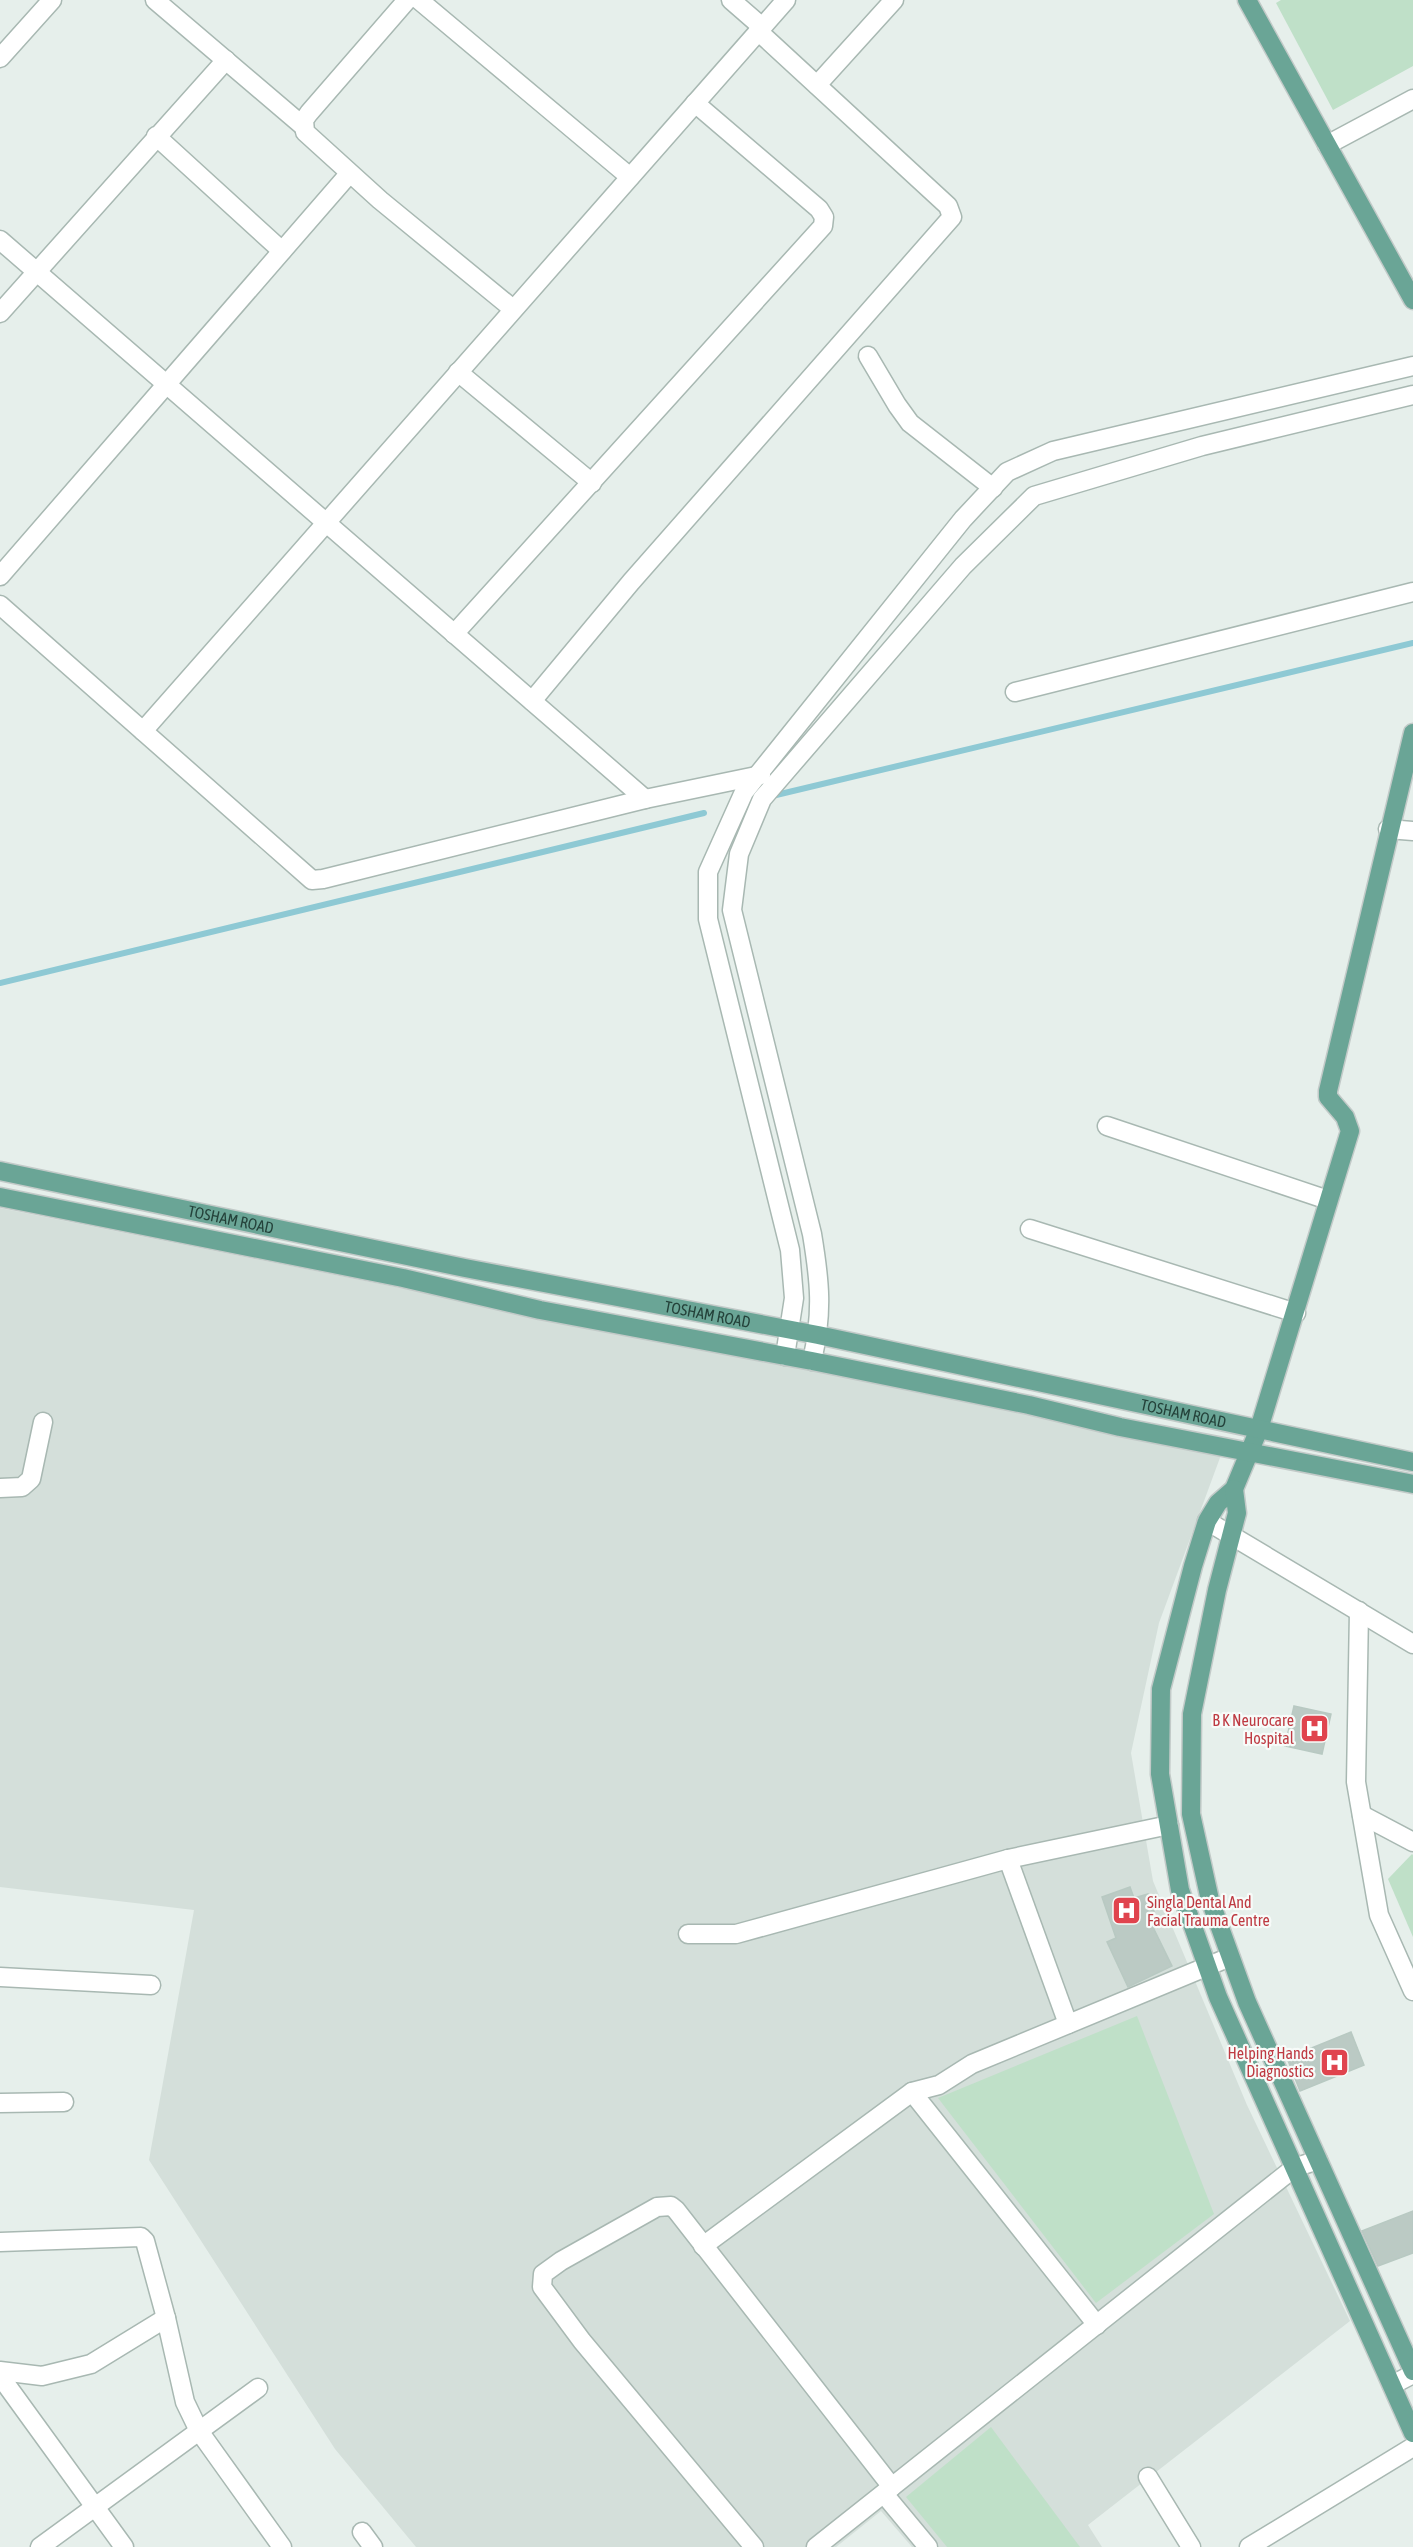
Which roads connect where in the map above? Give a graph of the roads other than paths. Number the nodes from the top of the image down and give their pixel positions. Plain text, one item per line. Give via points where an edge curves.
1 (52, 0) edge
2 (155, 0) edge
3 (407, 0) edge
4 (419, 0) edge
5 (731, 0) edge
6 (786, 0) edge
7 (894, 0) edge
8 (1246, 0) edge
9 (760, 29) junction
10 (0, 58) edge
11 (226, 60) junction
12 (817, 85) junction
13 (1413, 99) edge
14 (695, 103) junction
15 (303, 126) junction
16 (156, 136) junction
17 (1327, 145) junction
18 (349, 174) junction
19 (630, 177) junction
20 (0, 240) edge
21 (282, 251) junction
22 (36, 273) junction
23 (1413, 300) edge
24 (513, 309) junction
25 (0, 314) edge
26 (868, 356) dead end
27 (1413, 366) edge
28 (458, 372) junction
29 (166, 385) junction
30 (1413, 395) edge
31 (592, 483) junction
32 (993, 488) junction
33 (326, 524) junction
34 (0, 576) edge
35 (1413, 592) edge
36 (0, 605) edge
37 (454, 634) junction
38 (1015, 692) dead end
39 (532, 702) junction
40 (143, 731) junction
41 (1413, 733) edge
42 (789, 768) junction
43 (756, 776) junction
44 (645, 799) junction
45 (1388, 829) junction
46 (1413, 831) edge
47 (1107, 1126) dead end
48 (0, 1171) edge
49 (0, 1197) edge
50 (1328, 1200) junction
51 (1030, 1229) dead end
52 (1296, 1313) junction
53 (790, 1331) junction
54 (818, 1335) junction
55 (785, 1356) junction
56 (812, 1361) junction
57 (43, 1422) dead end
58 (1259, 1429) junction
59 (1250, 1451) junction
60 (1413, 1462) edge
61 (1413, 1484) edge
62 (0, 1488) edge
63 (1234, 1489) junction
64 (1208, 1521) junction
65 (1233, 1534) junction
66 (1359, 1611) junction
67 (1180, 1613) junction
68 (1210, 1622) junction
69 (1413, 1644) edge
70 (1362, 1815) junction
71 (1169, 1825) junction
72 (1413, 1842) edge
73 (1008, 1860) junction
74 (688, 1934) dead end
75 (1230, 1957) junction
76 (1207, 1966) junction
77 (0, 1977) edge
78 (151, 1984) dead end
79 (1413, 1991) edge
80 (1068, 2024) junction
81 (912, 2092) junction
82 (0, 2103) edge
83 (64, 2103) dead end
84 (1318, 2160) junction
85 (1294, 2168) junction
86 (0, 2242) edge
87 (703, 2246) junction
88 (166, 2318) junction
89 (1097, 2325) junction
90 (0, 2370) edge
91 (1413, 2372) edge
92 (0, 2376) edge
93 (1392, 2385) junction
94 (258, 2388) dead end
95 (199, 2432) junction
96 (1413, 2433) edge
97 (1413, 2447) edge
98 (1148, 2476) dead end
99 (888, 2490) junction
100 (95, 2507) junction
101 (40, 2547) edge
102 (124, 2547) edge
103 (282, 2547) edge
104 (754, 2547) edge
105 (816, 2547) edge
106 (928, 2547) edge
107 (1191, 2547) edge
108 (1248, 2547) edge

1 - 10 street
2 - 11 street
3 - 15 street via 309,113
4 - 19 street
5 - 9 street
6 - 9 street
7 - 12 street
8 - 17 main road
9 - 12 street
9 - 14 street
11 - 15 street
11 - 16 street
12 - 39 street via 948,206 952,217 631,582
13 - 17 street
14 - 19 street
14 - 31 street via 819,209 824,226
15 - 18 street via 313,142
16 - 21 street
16 - 22 street
17 - 23 main road
18 - 21 street
18 - 24 street
19 - 24 street
20 - 22 street
21 - 29 street
22 - 25 street
22 - 29 street
24 - 28 street
26 - 32 street via 910,423
27 - 32 street via 1053,451 1007,472
28 - 31 street
28 - 33 street
29 - 33 street
29 - 34 street
30 - 42 street via 1202,446 1034,496 963,566
31 - 37 street
32 - 43 street via 963,519
33 - 37 street
33 - 40 street
35 - 38 street
36 - 40 street
37 - 39 street
39 - 44 street
40 - 44 street via 312,879
41 - 45 main road
42 - 43 street
42 - 54 street via 762,799 739,854 732,910 812,1234 819,1273
43 - 44 street
43 - 53 street via 744,792 708,872 708,919 790,1250 794,1298
45 - 46 street
45 - 50 main road via 1328,1091 1350,1131
47 - 50 street
48 - 53 main road, TOSHAM ROAD via 191,1213
49 - 55 main road, TOSHAM ROAD via 403,1278 540,1310
50 - 52 main road
51 - 52 street
52 - 58 main road
53 - 54 main road, TOSHAM ROAD
53 - 55 street
54 - 56 street
54 - 58 main road, TOSHAM ROAD
55 - 56 main road, TOSHAM ROAD
56 - 59 main road, TOSHAM ROAD
57 - 62 street via 32,1479 22,1487
58 - 59 main road
58 - 60 main road, TOSHAM ROAD
59 - 61 main road, TOSHAM ROAD
59 - 63 main road
63 - 64 main road via 1218,1503
63 - 65 main road via 1237,1513
64 - 65 street
64 - 67 main road
65 - 66 street
65 - 68 main road
66 - 69 street
66 - 70 street via 1356,1782
67 - 68 main road
67 - 71 main road via 1161,1689 1160,1774
68 - 75 main road via 1192,1714 1191,1814 1210,1900
70 - 72 street
70 - 79 street via 1379,1915
71 - 73 street
71 - 76 main road via 1180,1890
73 - 74 street via 736,1934
73 - 80 street
75 - 76 street
75 - 84 main road
76 - 80 street
76 - 85 main road
77 - 78 street
80 - 81 street via 972,2064 939,2085
81 - 87 street
81 - 89 street
82 - 83 street
84 - 85 street
84 - 91 main road
85 - 89 street
85 - 93 main road
86 - 88 street via 141,2237
87 - 99 street
87 - 104 street via 676,2210 670,2206 657,2207 561,2261 543,2274 542,2287 582,2341
88 - 90 street via 91,2364 42,2376
88 - 95 street via 185,2402
89 - 99 street
91 - 93 street
92 - 100 street
93 - 96 main road
94 - 95 street
95 - 100 street
95 - 103 street
97 - 108 street
98 - 107 street
99 - 105 street
99 - 106 street
100 - 101 street
100 - 102 street

